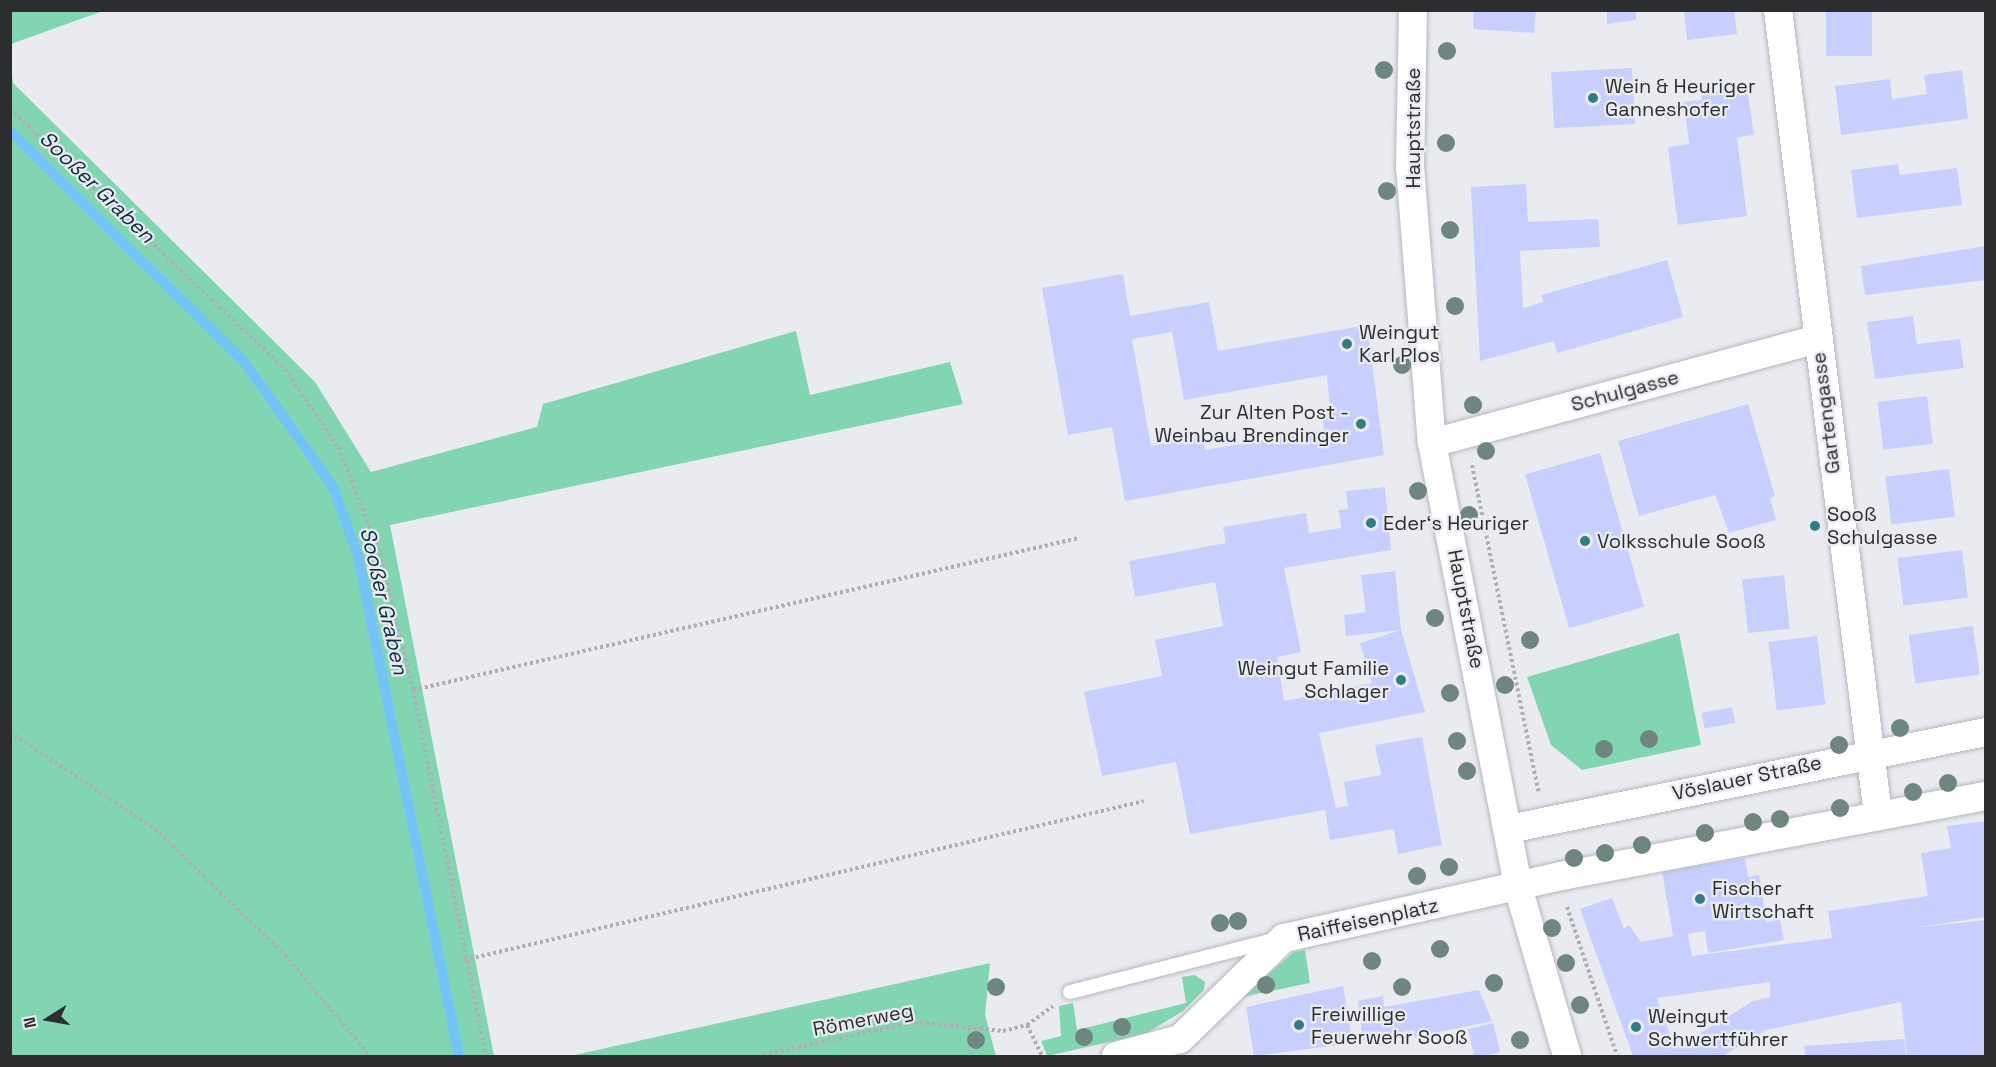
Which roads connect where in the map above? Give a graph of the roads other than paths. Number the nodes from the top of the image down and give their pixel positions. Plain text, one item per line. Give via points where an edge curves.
1 (1413, 10) edge
2 (1778, 10) edge
3 (1818, 339) junction
4 (1432, 443) junction
5 (1986, 732) edge
6 (1867, 752) junction
7 (1986, 796) edge
8 (1878, 815) junction
9 (1509, 829) junction
10 (1518, 887) junction
11 (1284, 938) junction
12 (1070, 992) road end
13 (1116, 1056) edge
14 (1567, 1056) edge

1 - 4 street, Hauptstraße via 1410,166
2 - 3 street, Gartengasse
3 - 4 street, Schulgasse
3 - 6 street, Gartengasse
4 - 9 street, Hauptstraße
5 - 6 street, Vöslauer Straße
6 - 8 street, Gartengasse
6 - 9 street, Vöslauer Straße
7 - 8 street
8 - 10 street
9 - 10 street, Hauptstraße
10 - 11 street, Raiffeisenplatz
10 - 14 street, Hauptstraße
11 - 12 lane
11 - 13 street, Raiffeisenplatz via 1180,1039

